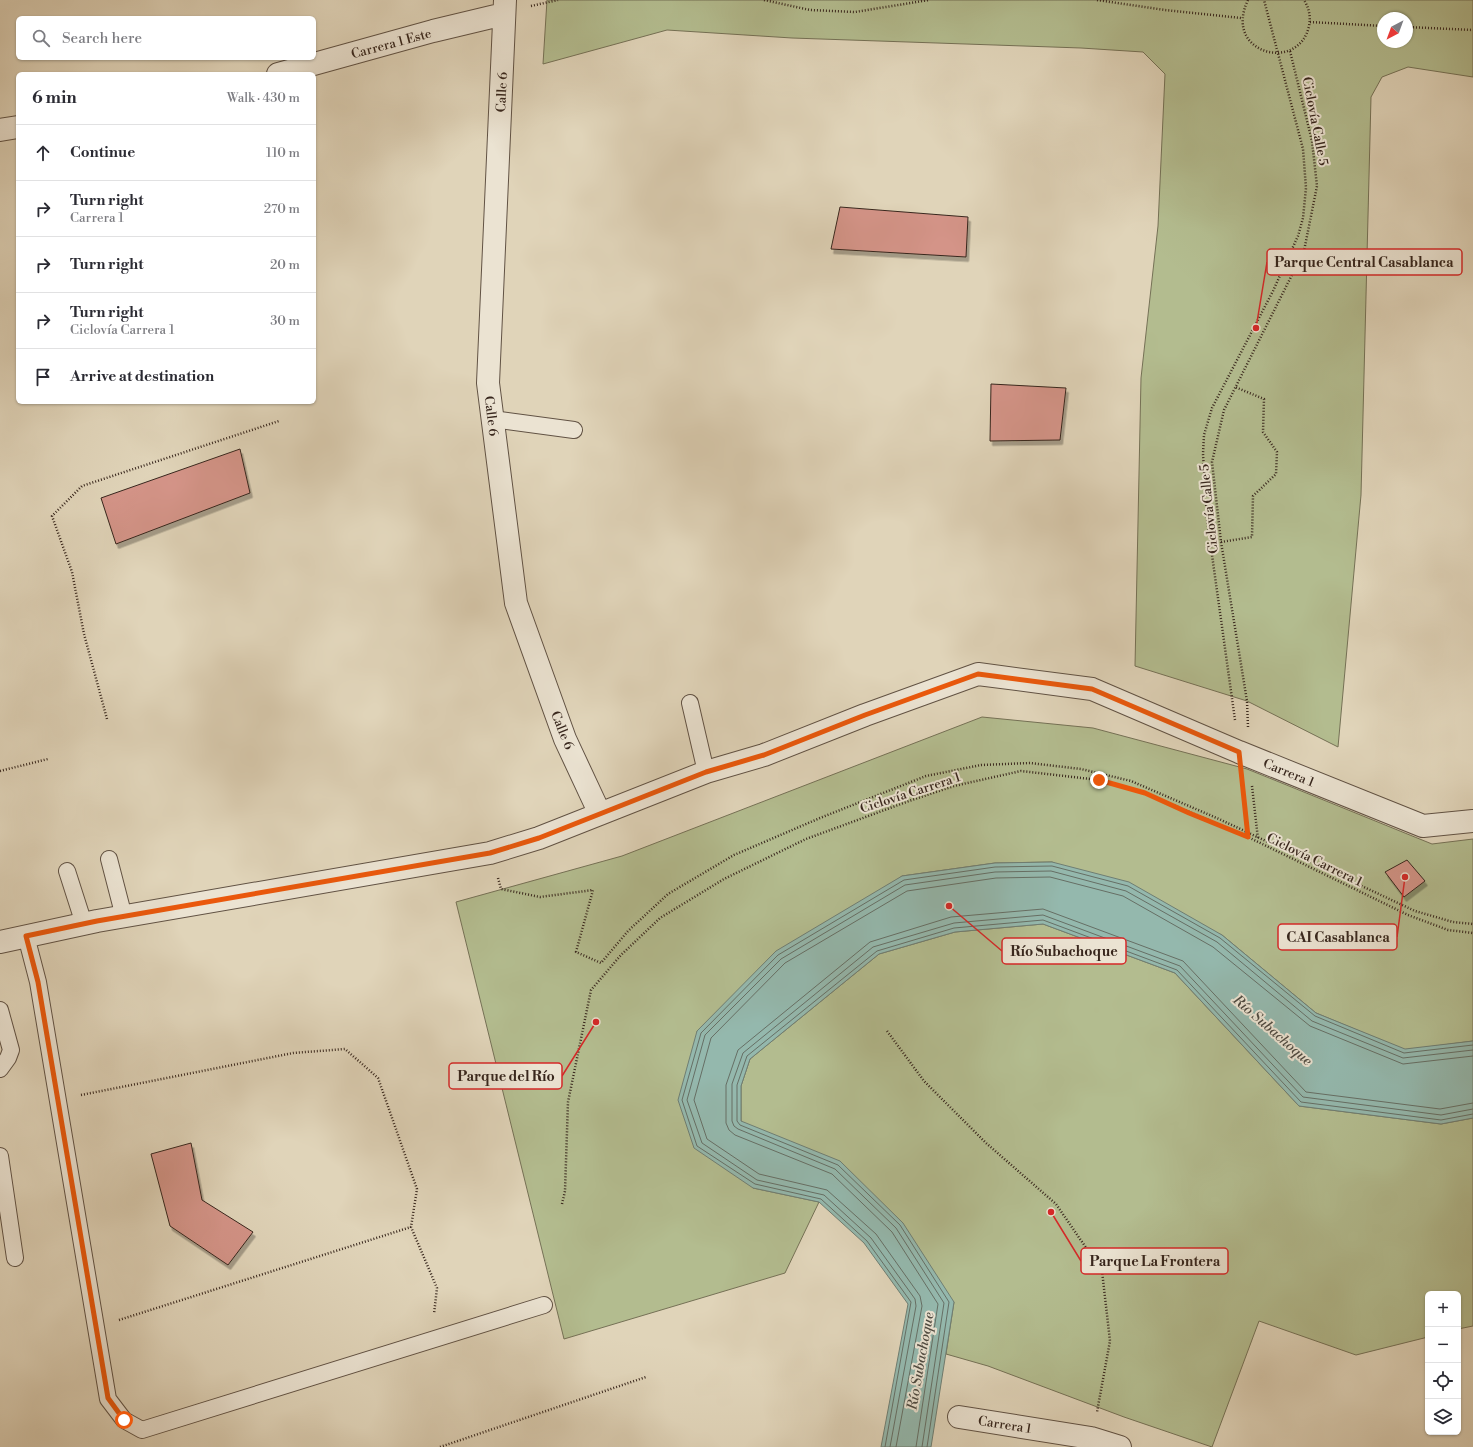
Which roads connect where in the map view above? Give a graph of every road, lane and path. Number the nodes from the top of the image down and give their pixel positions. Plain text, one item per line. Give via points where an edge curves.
1 (764, 0) edge
2 (928, 0) edge
3 (1097, 0) edge
4 (1248, 0) edge
5 (1264, 0) edge
6 (1304, 0) edge
7 (505, 7) edge
8 (1241, 18) junction
9 (1310, 22) junction
10 (1377, 26) edge
11 (1413, 27) edge
12 (1473, 30) edge
13 (1290, 51) junction
14 (1278, 53) junction
15 (285, 72) edge
16 (16, 127) edge
17 (0, 130) edge
18 (1234, 386) junction
19 (492, 419) junction
20 (279, 421) dead end
21 (574, 430) dead end
22 (1221, 542) junction
23 (690, 703) dead end
24 (107, 718) dead end
25 (1244, 754) junction
26 (48, 759) dead end
27 (0, 771) edge
28 (706, 772) junction
29 (600, 814) junction
30 (1473, 821) edge
31 (1248, 833) junction
32 (1248, 837) junction
33 (1258, 838) junction
34 (1259, 843) junction
35 (490, 853) junction
36 (110, 859) dead end
37 (67, 871) dead end
38 (124, 917) junction
39 (84, 924) junction
40 (1473, 924) edge
41 (1473, 933) edge
42 (26, 936) junction
43 (0, 942) edge
44 (0, 1010) edge
45 (887, 1031) dead end
46 (0, 1069) edge
47 (58, 1100) junction
48 (0, 1156) edge
49 (562, 1204) dead end
50 (411, 1227) junction
51 (15, 1258) dead end
52 (544, 1305) dead end
53 (95, 1327) junction
54 (431, 1340) junction
55 (646, 1377) dead end
56 (960, 1417) dead end
57 (1090, 1442) edge
58 (440, 1447) edge
59 (1120, 1447) edge

1 - 2 path via 810,10 855,12
3 - 8 path
4 - 8 path
5 - 14 path
6 - 9 path
7 - 15 street, Carrera 1 Este via 433,31
7 - 19 street, Calle 6 via 488,383
8 - 14 path via 1246,34 1257,48
9 - 10 path
9 - 13 path via 1303,40
11 - 12 path
13 - 14 path
13 - 18 path, Ciclovía Calle 5 via 1312,141 1318,186 1304,251
14 - 25 path via 1303,149 1306,188 1303,218 1284,267 1212,408 1204,435 1203,454 1207,519
16 - 17 street
18 - 22 path, Ciclovía Calle 5 via 1224,410 1212,462
18 - 22 path via 1264,399 1263,432 1277,452 1276,474 1253,496 1252,537
19 - 21 lane
19 - 29 street, Calle 6 via 516,604 565,739
20 - 24 path via 82,486 52,516 72,572 84,634
22 - 25 path, Ciclovía Calle 5 via 1246,701
23 - 28 lane
25 - 28 street, Carrera 1 via 1092,689 978,674 764,755
25 - 30 street, Carrera 1 via 1423,826
25 - 31 path
25 - 33 path, Ciclovía Calle 5
26 - 27 path
28 - 29 street, Carrera 1
29 - 35 street, Carrera 1 via 539,838
31 - 32 path
31 - 33 path
31 - 35 path via 1131,781 1081,768 1030,763 995,764 926,776 734,855 668,894 628,931 601,963 576,952 593,890 540,897 501,889
32 - 34 path, Ciclovía Carrera 1
32 - 49 path, Ciclovía Carrera 1 via 1145,793 1099,780 1021,771 954,786 908,800 806,839 724,879 660,918 621,955 591,990 568,1102 565,1191
33 - 34 path, Ciclovía Calle 5
33 - 40 path via 1415,911 1453,922
34 - 41 path, Ciclovía Carrera 1 via 1408,915 1448,930
35 - 38 street, Carrera 1
36 - 38 lane
37 - 39 lane
38 - 39 street, Carrera 1
39 - 42 street, Carrera 1
42 - 43 street, Carrera 1
42 - 47 lane via 38,982
44 - 46 lane via 11,1050
45 - 57 path via 924,1081 986,1143 1056,1204 1102,1271 1110,1340
47 - 50 path via 293,1053 344,1049 378,1078 417,1189
47 - 53 lane
48 - 51 lane
50 - 53 path
50 - 54 path via 437,1288
52 - 54 lane
53 - 54 lane via 108,1398 124,1420 142,1430
55 - 58 path
56 - 57 street, Carrera 1
57 - 59 street, Carrera 1

